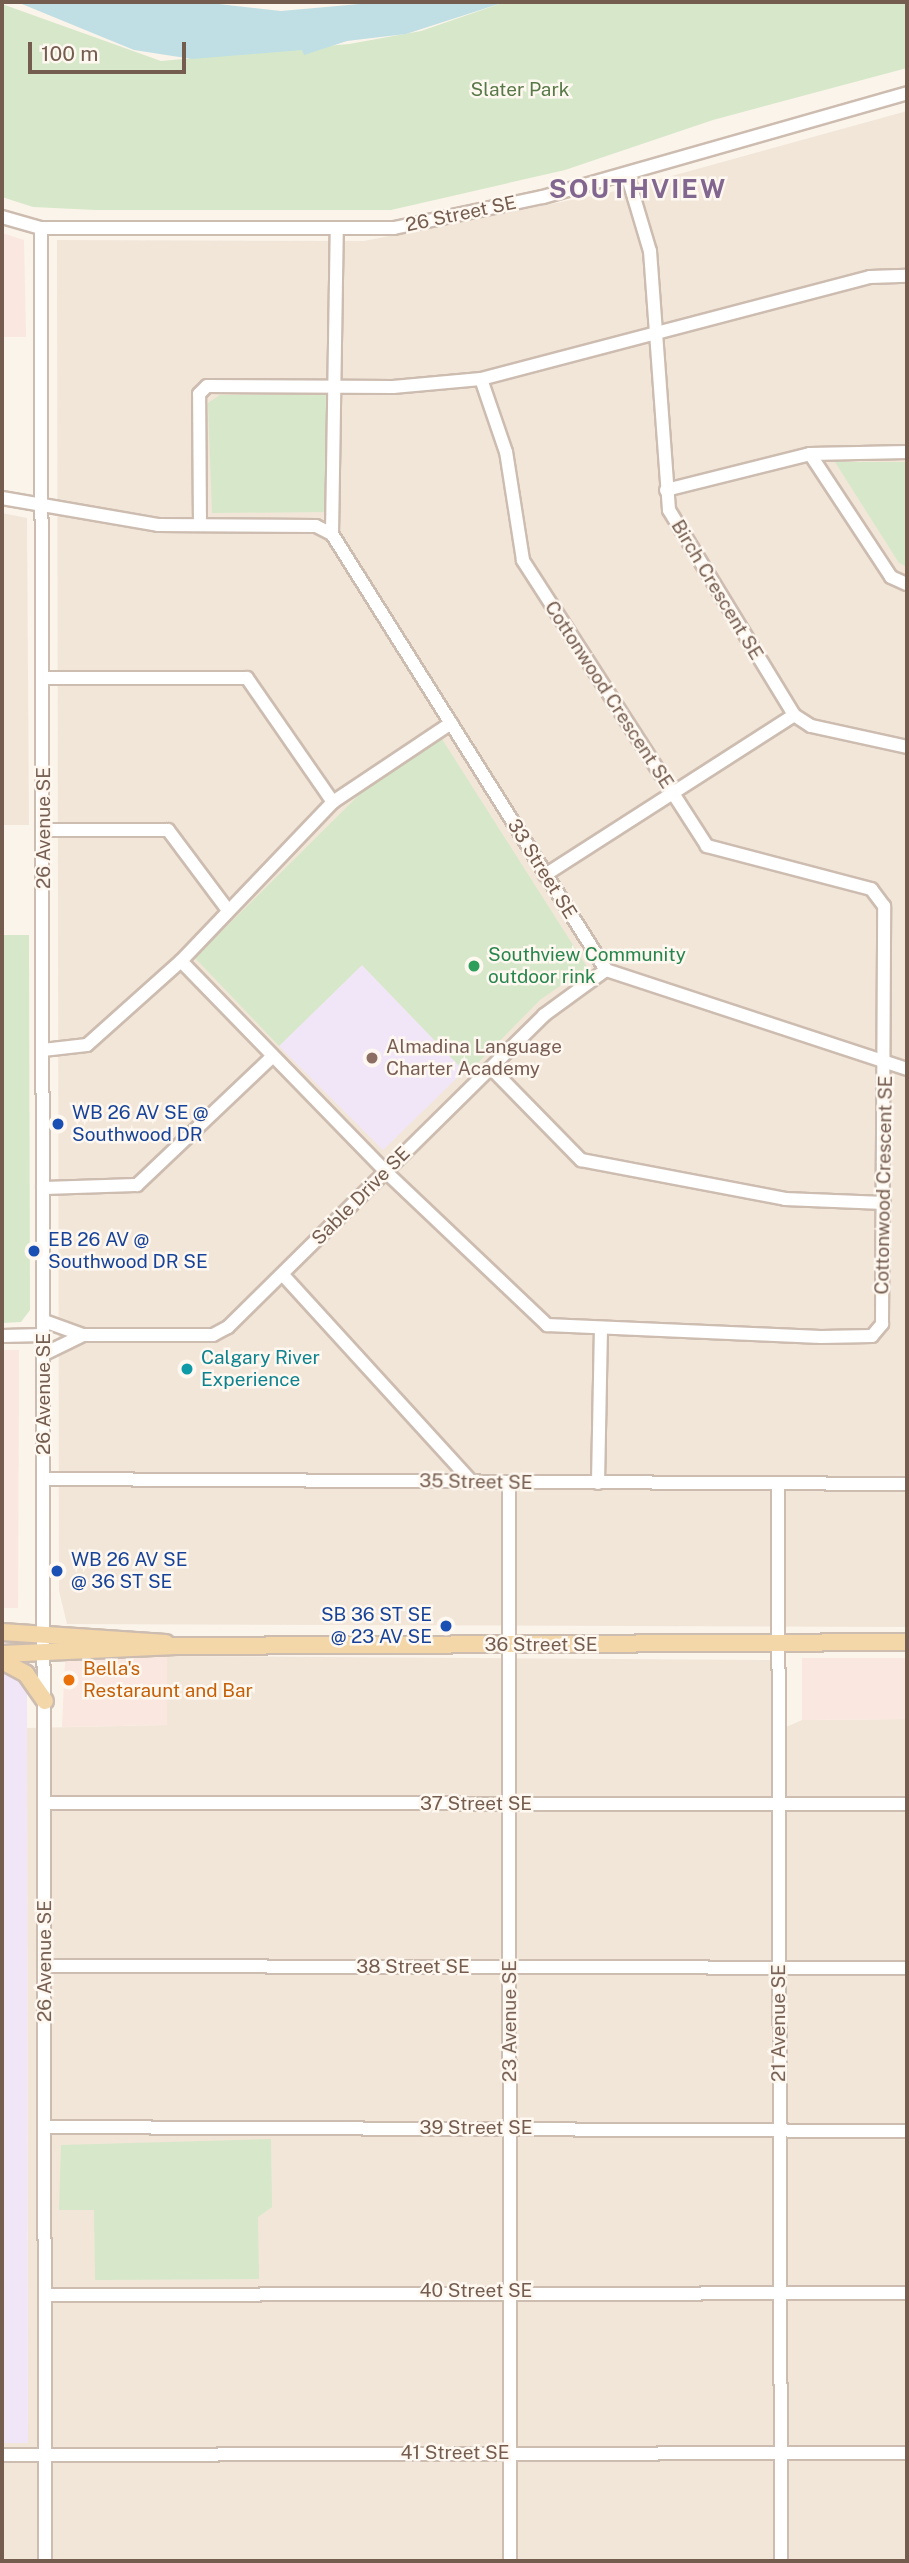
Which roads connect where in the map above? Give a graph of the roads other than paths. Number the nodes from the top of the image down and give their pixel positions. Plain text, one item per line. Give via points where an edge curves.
1 (907, 93) edge
2 (627, 174) junction
3 (2, 217) edge
4 (41, 228) junction
5 (337, 229) junction
6 (907, 276) edge
7 (656, 331) junction
8 (481, 379) junction
9 (337, 384) junction
10 (907, 452) edge
11 (810, 454) junction
12 (666, 490) junction
13 (2, 498) edge
14 (44, 506) junction
15 (200, 525) junction
16 (332, 534) junction
17 (907, 584) edge
18 (43, 678) junction
19 (794, 715) junction
20 (451, 723) junction
21 (907, 747) edge
22 (671, 792) junction
23 (333, 803) junction
24 (44, 830) junction
25 (545, 875) junction
26 (228, 909) junction
27 (181, 961) junction
28 (606, 970) junction
29 (43, 1050) junction
30 (272, 1057) junction
31 (885, 1062) junction
32 (491, 1068) junction
33 (907, 1069) edge
34 (385, 1171) junction
35 (43, 1188) junction
36 (884, 1203) junction
37 (283, 1275) junction
38 (44, 1321) junction
39 (601, 1328) junction
40 (44, 1335) junction
41 (83, 1335) junction
42 (2, 1336) edge
43 (44, 1354) junction
44 (44, 1479) junction
45 (471, 1481) junction
46 (509, 1482) junction
47 (598, 1483) junction
48 (907, 1484) edge
49 (778, 1485) junction
50 (2, 1632) edge
51 (45, 1632) junction
52 (907, 1642) edge
53 (778, 1643) junction
54 (509, 1645) junction
55 (176, 1646) junction
56 (2, 1654) edge
57 (45, 1654) junction
58 (2, 1661) edge
59 (45, 1701) junction
60 (45, 1803) junction
61 (510, 1804) junction
62 (778, 1804) junction
63 (907, 1804) edge
64 (45, 1966) junction
65 (510, 1967) junction
66 (779, 1968) junction
67 (907, 1968) edge
68 (44, 2127) junction
69 (510, 2128) junction
70 (779, 2129) junction
71 (907, 2131) edge
72 (510, 2292) junction
73 (780, 2292) junction
74 (907, 2293) edge
75 (45, 2295) junction
76 (781, 2452) junction
77 (907, 2452) edge
78 (510, 2453) junction
79 (2, 2455) edge
80 (44, 2455) junction
81 (45, 2561) edge
82 (510, 2561) edge
83 (781, 2561) edge

1 - 2 street, 26 Street SE
2 - 5 street, 26 Street SE via 428,222
2 - 7 street, Birch Crescent SE via 650,251
3 - 4 street, 26 Street SE
4 - 5 street, 26 Street SE
4 - 14 street, 26 Avenue SE
5 - 9 street
6 - 7 street via 870,277
7 - 8 street
7 - 12 street, Birch Crescent SE
8 - 9 street
8 - 22 street, Cottonwood Crescent SE via 506,452 523,560
9 - 15 street via 207,386 199,394
9 - 16 street
10 - 11 street
11 - 12 street
11 - 17 street via 891,577
12 - 19 street, Birch Crescent SE via 669,510
13 - 14 street
14 - 15 street via 158,525
14 - 18 street, 26 Avenue SE
15 - 16 street via 316,526
16 - 20 street, 33 Street SE
18 - 23 street via 247,678
18 - 24 street, 26 Avenue SE
19 - 21 street via 811,726
19 - 22 street
20 - 23 street
20 - 25 street, 33 Street SE
22 - 25 street
22 - 31 street, Cottonwood Crescent SE via 707,846 871,889 884,906
23 - 26 street
24 - 26 street via 169,830
24 - 29 street, 26 Avenue SE
25 - 28 street, 33 Street SE
26 - 27 street
27 - 29 street via 87,1045
27 - 30 street, Cottonwood Crescent SE
28 - 31 street
28 - 32 street, Sable Drive SE via 544,1015
29 - 35 street, 26 Avenue SE
30 - 34 street, Cottonwood Crescent SE
30 - 35 street via 137,1185
31 - 33 street
31 - 36 street, Cottonwood Crescent SE
32 - 34 street, Sable Drive SE
32 - 36 street via 581,1160 785,1199
34 - 37 street, Sable Drive SE
34 - 39 street, Cottonwood Crescent SE via 531,1315 547,1325
35 - 38 street, 26 Avenue SE
36 - 39 street, Cottonwood Crescent SE via 882,1324 872,1336
37 - 41 street, Sable Drive SE via 213,1335
37 - 45 street
38 - 40 street, 26 Avenue SE
38 - 41 street, Sable Drive SE
39 - 47 street
40 - 42 street
40 - 43 street, 26 Avenue SE
41 - 43 street, Sable Drive SE
43 - 44 street, 26 Avenue SE
44 - 45 street, 35 Street SE
44 - 51 street, 26 Avenue SE
45 - 46 street, 35 Street SE
46 - 47 street, 35 Street SE
46 - 54 street, 23 Avenue SE
47 - 49 street, 35 Street SE
48 - 49 street, 35 Street SE
49 - 53 street, 21 Avenue SE
50 - 51 main road, 36 Street SE
51 - 55 main road, 36 Street SE
51 - 57 street, 26 Avenue SE
52 - 53 main road, 36 Street SE
53 - 54 main road, 36 Street SE
53 - 62 street, 21 Avenue SE
54 - 55 main road, 36 Street SE
54 - 61 street, 23 Avenue SE
55 - 57 main road, 36 Street SE
56 - 57 main road, 36 Street SE
57 - 59 street, 26 Avenue SE
58 - 59 main road via 26,1674
59 - 60 street, 26 Avenue SE
60 - 61 street, 37 Street SE
60 - 64 street, 26 Avenue SE
61 - 62 street, 37 Street SE
61 - 65 street, 23 Avenue SE
62 - 63 street, 37 Street SE
62 - 66 street, 21 Avenue SE
64 - 65 street, 38 Street SE
64 - 68 street, 26 Avenue SE
65 - 66 street, 38 Street SE
65 - 69 street, 23 Avenue SE
66 - 67 street, 38 Street SE
66 - 70 street, 21 Avenue SE
68 - 69 street, 39 Street SE
68 - 75 street, 26 Avenue SE
69 - 70 street, 39 Street SE
69 - 72 street, 23 Avenue SE
70 - 71 street, 39 Street SE
70 - 73 street, 21 Avenue SE
72 - 73 street, 40 Street SE
72 - 75 street, 40 Street SE
72 - 78 street, 23 Avenue SE
73 - 74 street, 40 Street SE
73 - 76 street, 21 Avenue SE
75 - 80 street, 26 Avenue SE
76 - 77 street, 41 Street SE
76 - 78 street, 41 Street SE
76 - 83 street, 21 Avenue SE
78 - 80 street, 41 Street SE
78 - 82 street, 23 Avenue SE
79 - 80 street, 41 Street SE
80 - 81 street, 26 Avenue SE

